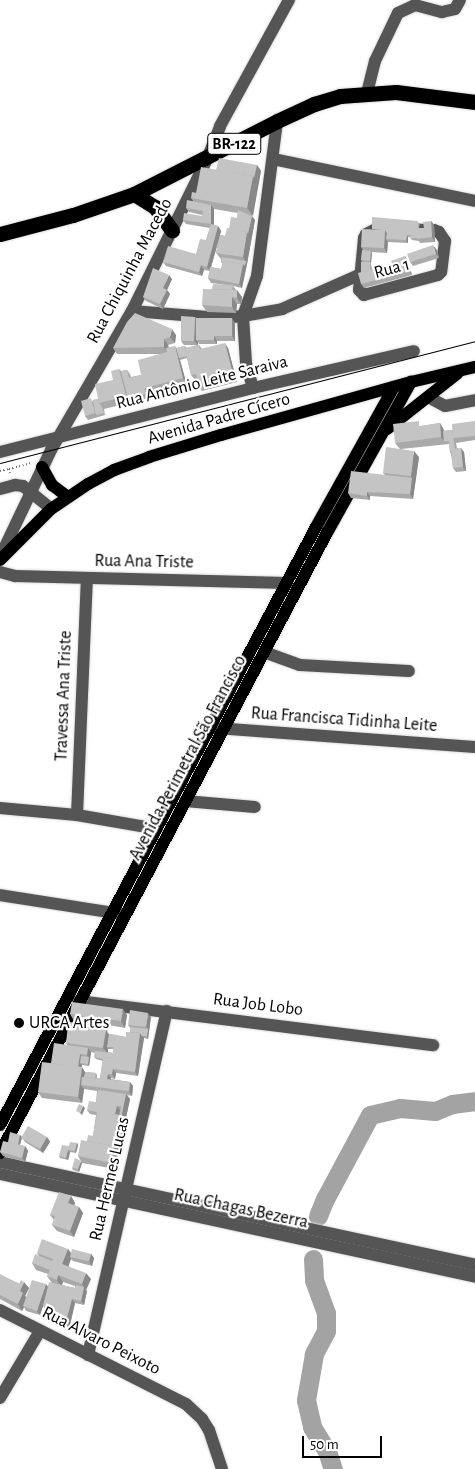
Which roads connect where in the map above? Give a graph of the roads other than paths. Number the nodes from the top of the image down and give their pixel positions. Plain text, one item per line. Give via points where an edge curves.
1 (289, 0) edge
2 (460, 0) edge
3 (367, 93) junction
4 (475, 102) edge
5 (277, 121) junction
6 (206, 159) junction
7 (273, 159) junction
8 (134, 194) junction
9 (475, 200) edge
10 (172, 230) junction
11 (0, 234) edge
12 (359, 275) junction
13 (132, 311) junction
14 (243, 316) junction
15 (414, 350) dead end
16 (475, 367) edge
17 (461, 370) junction
18 (411, 382) junction
19 (394, 387) junction
20 (253, 388) junction
21 (428, 397) junction
22 (475, 400) edge
23 (382, 432) junction
24 (58, 437) junction
25 (0, 452) edge
26 (42, 468) junction
27 (0, 489) edge
28 (31, 490) junction
29 (68, 496) junction
30 (51, 508) junction
31 (322, 529) junction
32 (0, 558) edge
33 (0, 572) edge
34 (87, 578) junction
35 (287, 583) junction
36 (264, 652) junction
37 (409, 671) dead end
38 (216, 728) junction
39 (475, 747) edge
40 (185, 801) junction
41 (255, 807) dead end
42 (0, 808) edge
43 (77, 815) junction
44 (157, 829) junction
45 (0, 895) edge
46 (119, 913) junction
47 (78, 1001) junction
48 (167, 1011) junction
49 (433, 1045) dead end
50 (0, 1125) edge
51 (0, 1153) edge
52 (0, 1162) edge
53 (0, 1174) edge
54 (123, 1195) junction
55 (475, 1265) edge
56 (475, 1277) edge
57 (0, 1310) edge
58 (40, 1330) junction
59 (88, 1355) junction
60 (0, 1398) edge
61 (222, 1469) edge

1 - 6 street, Rua Chiquinha Macedo via 236,94
2 - 3 street via 455,9 442,12 415,5 398,13 375,61
3 - 4 highway, BR-122 via 396,92
3 - 5 highway, BR-122 via 340,96 314,104
5 - 6 highway, BR-122
5 - 7 street
6 - 8 highway, BR-122
6 - 10 street, Rua Chiquinha Macedo
7 - 9 street
7 - 14 street via 257,276
8 - 10 highway via 156,207
8 - 11 highway, BR-122 via 73,215
10 - 13 street, Rua Chiquinha Macedo
12 - 12 street, Rua 1 via 364,238 376,229 434,230 442,236 443,263 438,275 364,295 358,290
12 - 14 street via 282,309
13 - 14 street via 220,318
13 - 24 street, Rua Chiquinha Macedo
14 - 20 street via 246,363
15 - 20 street, Rua Antônio Leite Saraiva
16 - 17 main road, Avenida Padre Cícero
17 - 18 main road, Avenida Padre Cícero
17 - 21 main road
18 - 19 main road, Avenida Padre Cícero
18 - 23 main road, Avenida Perimetral São Francisco
19 - 29 main road, Avenida Padre Cícero via 150,457 114,470
19 - 31 main road, Avenida Perimetral São Francisco
20 - 24 street, Rua Antônio Leite Saraiva
21 - 22 street via 445,406
21 - 23 main road
23 - 31 main road, Avenida Perimetral São Francisco
24 - 25 street, Rua Antônio Leite Saraiva
24 - 26 street, Rua Chiquinha Macedo
26 - 28 street, Rua Chiquinha Macedo
26 - 29 main road via 52,486
27 - 28 street via 15,485
28 - 30 street
28 - 32 street, Rua Chiquinha Macedo
29 - 30 main road, Avenida Padre Cícero
30 - 32 main road, Avenida Padre Cícero
31 - 35 main road, Avenida Perimetral São Francisco
31 - 36 main road, Avenida Perimetral São Francisco
33 - 34 street, Rua Ana Triste via 15,576
34 - 35 street, Rua Ana Triste
34 - 43 street, Travessa Ana Triste
35 - 38 main road, Avenida Perimetral São Francisco
36 - 37 street via 300,665
36 - 38 main road, Avenida Perimetral São Francisco
38 - 39 street, Rua Francisca Tidinha Leite
38 - 40 main road, Avenida Perimetral São Francisco
38 - 44 main road, Avenida Perimetral São Francisco
40 - 41 street
40 - 46 main road, Avenida Perimetral São Francisco
42 - 43 street
43 - 44 street
44 - 46 main road, Avenida Perimetral São Francisco
45 - 46 street
46 - 47 main road, Avenida Perimetral São Francisco
46 - 50 main road, Avenida Perimetral São Francisco
47 - 48 street, Rua Job Lobo
47 - 51 main road, Avenida Perimetral São Francisco
48 - 49 street, Rua Job Lobo
48 - 54 street, Rua Hermes Lucas
52 - 54 street, Rua Chagas Bezerra
53 - 54 street, Rua Chagas Bezerra
54 - 55 street, Rua Chagas Bezerra
54 - 56 street, Rua Chagas Bezerra
54 - 59 street, Rua Hermes Lucas
57 - 58 street, Rua Alvaro Peixoto
58 - 59 street, Rua Alvaro Peixoto
58 - 60 street
59 - 61 street, Rua Alvaro Peixoto via 186,1404 202,1419

